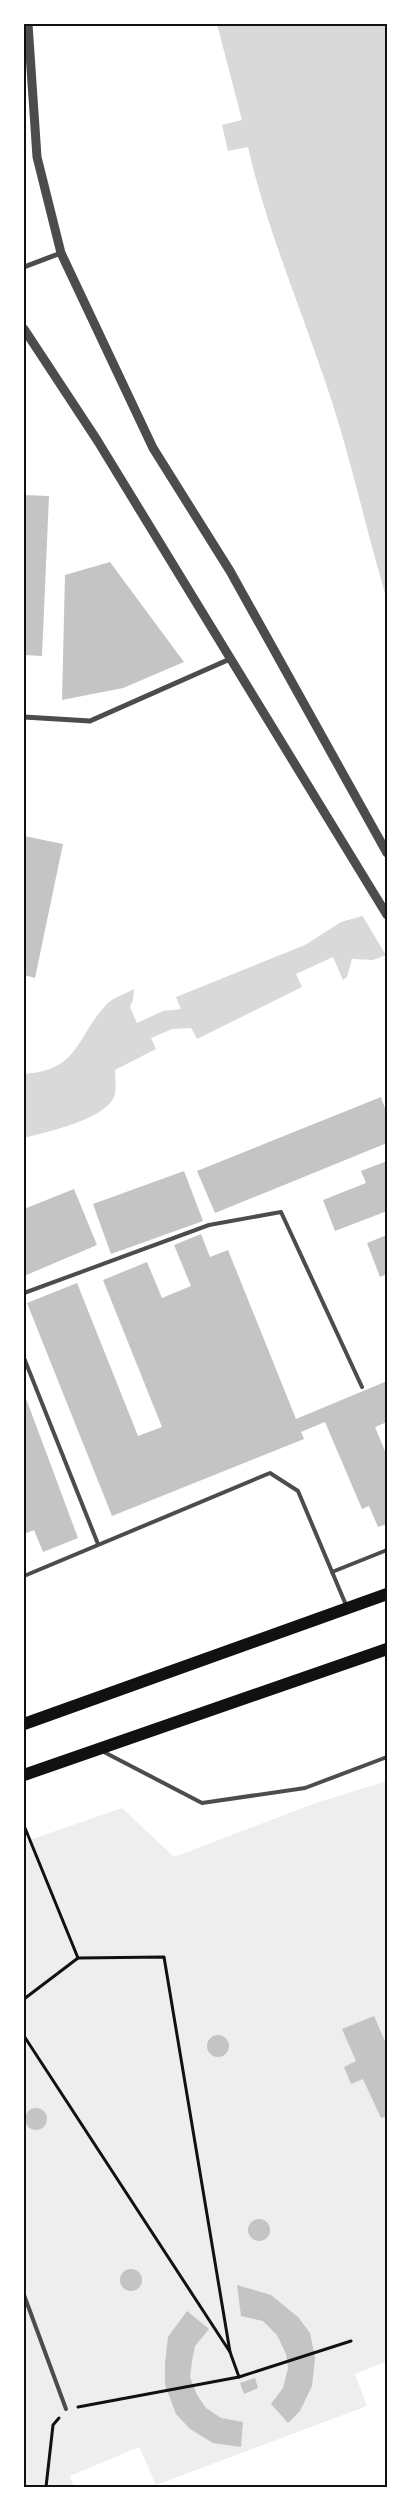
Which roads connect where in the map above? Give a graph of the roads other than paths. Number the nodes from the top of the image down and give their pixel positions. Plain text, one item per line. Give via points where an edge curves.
1 (28, 24) edge
2 (61, 253) junction
3 (24, 267) edge
4 (24, 329) edge
5 (230, 659) junction
6 (24, 717) edge
7 (387, 853) edge
8 (387, 915) edge
9 (24, 1293) edge
10 (24, 1358) edge
11 (362, 1387) dead end
12 (98, 1544) junction
13 (387, 1550) edge
14 (332, 1572) junction
15 (24, 1576) edge
16 (387, 1594) edge
17 (348, 1610) junction
18 (387, 1649) edge
19 (24, 1724) edge
20 (98, 1748) junction
21 (387, 1757) edge
22 (24, 1775) edge
23 (24, 2295) edge
24 (66, 2409) road end

1 - 2 street via 37,157
2 - 3 street
2 - 7 street via 153,448 230,571
4 - 5 street via 97,440
5 - 6 street via 90,721
5 - 8 street
9 - 11 lane via 209,1225 281,1212
10 - 12 lane
12 - 14 lane via 270,1473 298,1491
12 - 15 lane
13 - 14 lane
14 - 17 lane
16 - 17 main road
17 - 19 main road
18 - 20 main road
20 - 21 lane via 202,1803 305,1788
20 - 22 main road
23 - 24 lane

